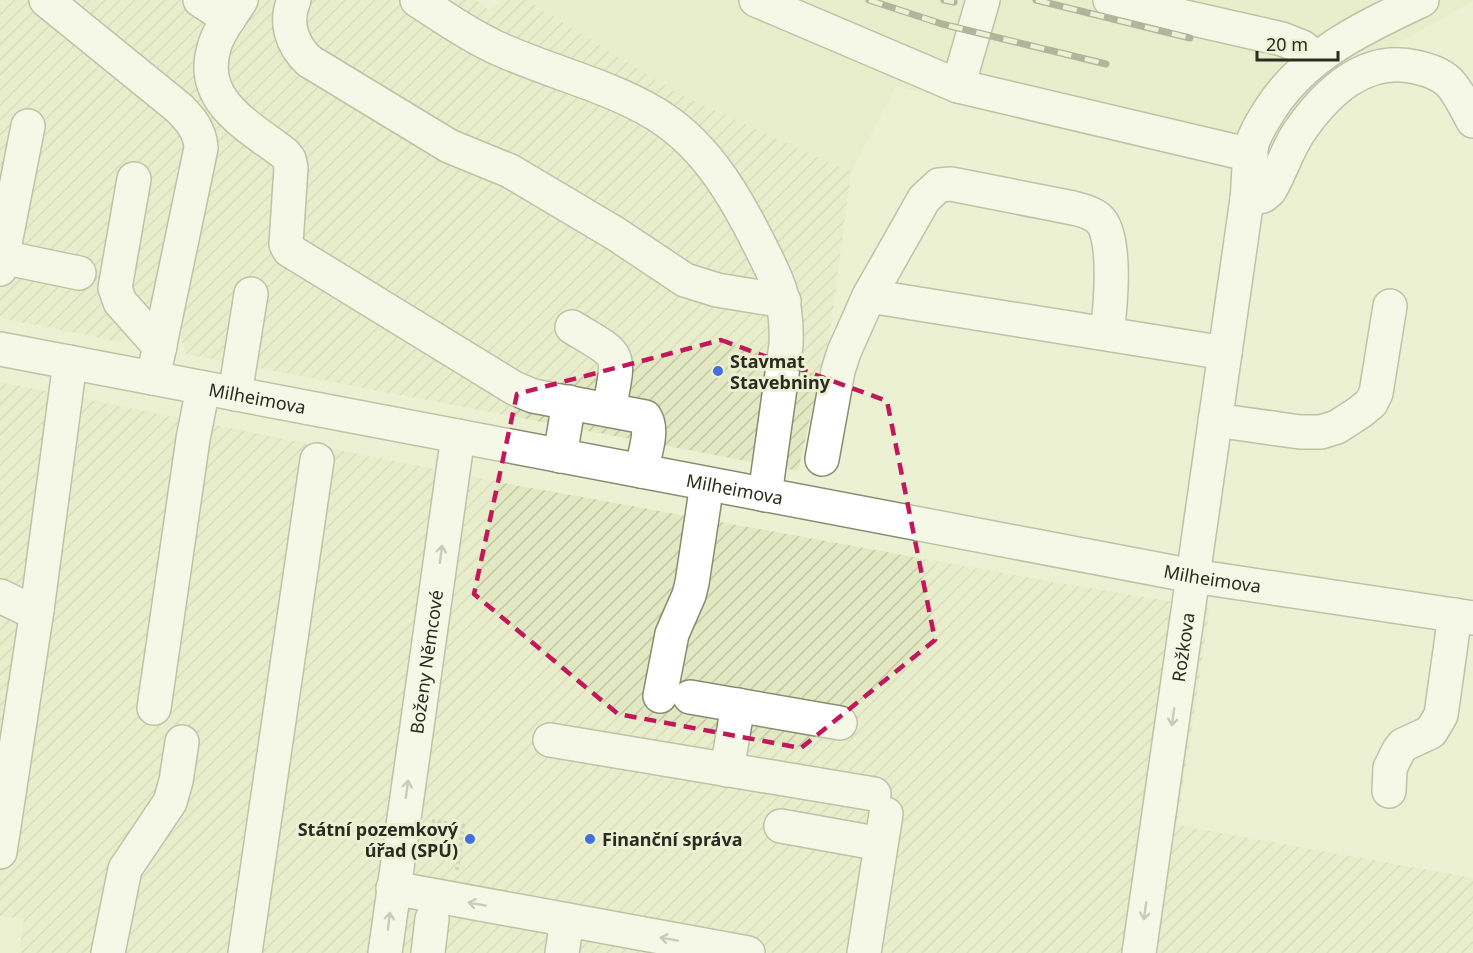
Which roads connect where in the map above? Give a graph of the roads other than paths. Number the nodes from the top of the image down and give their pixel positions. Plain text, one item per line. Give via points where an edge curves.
1 (46, 0) edge
2 (200, 0) edge
3 (294, 0) edge
4 (417, 0) edge
5 (756, 0) edge
6 (983, 0) edge
7 (1110, 0) edge
8 (1422, 0) edge
9 (235, 10) edge
10 (1316, 58) junction
11 (958, 86) junction
12 (1473, 121) edge
13 (28, 126) dead end
14 (1251, 155) junction
15 (134, 179) dead end
16 (1247, 199) junction
17 (1, 263) edge
18 (79, 273) dead end
19 (251, 294) dead end
20 (869, 296) junction
21 (784, 301) junction
22 (1390, 306) dead end
23 (572, 327) dead end
24 (1107, 334) junction
25 (160, 346) junction
26 (0, 349) edge
27 (1225, 353) junction
28 (70, 362) junction
29 (153, 378) junction
30 (203, 388) junction
31 (235, 394) junction
32 (568, 402) junction
33 (609, 410) junction
34 (1215, 420) junction
35 (458, 436) junction
36 (560, 456) junction
37 (822, 459) dead end
38 (317, 460) dead end
39 (641, 471) junction
40 (707, 484) junction
41 (765, 495) junction
42 (1193, 576) junction
43 (0, 596) edge
44 (37, 610) junction
45 (1464, 616) edge
46 (738, 705) junction
47 (154, 708) dead end
48 (840, 723) dead end
49 (550, 740) dead end
50 (183, 742) dead end
51 (727, 770) junction
52 (826, 786) junction
53 (1389, 791) dead end
54 (880, 817) junction
55 (781, 826) dead end
56 (819, 833) junction
57 (0, 852) edge
58 (393, 888) junction
59 (432, 920) dead end
60 (567, 920) junction
61 (108, 953) edge
62 (245, 953) edge
63 (385, 953) edge
64 (428, 953) edge
65 (562, 953) edge
66 (747, 953) edge
67 (864, 953) edge
68 (1139, 953) edge

1 - 25 street via 179,108 199,134 201,148
2 - 9 street
3 - 21 street via 290,29 301,53 319,67 449,146 510,171 686,280 717,290
4 - 21 street via 494,47 625,98 655,113 683,134 719,173 745,216
5 - 11 street
6 - 11 street
7 - 10 street via 1282,39 1302,46
8 - 10 street, Rožkova via 1340,41
9 - 32 street via 214,46 214,88 219,100 289,159 289,250 514,388
10 - 14 street, Rožkova via 1279,96 1256,134
11 - 14 street
12 - 16 street via 1451,85 1438,74 1411,66 1375,67 1357,74 1326,99 1298,134 1270,190 1263,196
13 - 17 street
14 - 16 street, Rožkova
15 - 25 street via 115,288 120,302
16 - 27 street, Rožkova
17 - 18 street
19 - 31 street
20 - 24 street
20 - 24 street via 924,199 939,185 964,185 1074,208 1100,219 1109,242 1112,282
20 - 37 street via 838,372
21 - 41 street via 786,345
22 - 34 street via 1376,393 1360,412 1336,427 1313,433
23 - 33 street via 616,358
24 - 27 street
25 - 29 street
26 - 28 street, Milheimova
27 - 34 street, Rožkova
28 - 29 street, Milheimova
28 - 44 street
29 - 30 street, Milheimova
30 - 31 street, Milheimova
30 - 47 street
31 - 35 street, Milheimova
32 - 33 street
32 - 36 street
33 - 39 street via 640,415 648,421
34 - 42 street, Rožkova
35 - 36 street, Milheimova
58 -> 35 street, Boženy Němcové
36 - 39 street, Milheimova
38 - 62 street
39 - 40 street, Milheimova
40 - 41 street, Milheimova
40 - 46 street via 692,583 672,634 675,696
41 - 42 street, Milheimova
42 - 45 street, Milheimova
42 -> 68 street, Rožkova
43 - 44 street
44 - 57 street
45 - 53 street via 1441,715 1431,732 1399,750 1390,768
46 - 48 street
46 - 51 street
49 - 51 street
50 - 61 street via 170,802 125,869
51 - 52 street
52 - 54 street
52 - 56 street
54 - 56 street
54 - 67 street
55 - 56 street
60 -> 58 street
63 -> 58 street, Boženy Němcové
59 - 64 street
60 - 65 street
66 -> 60 street

